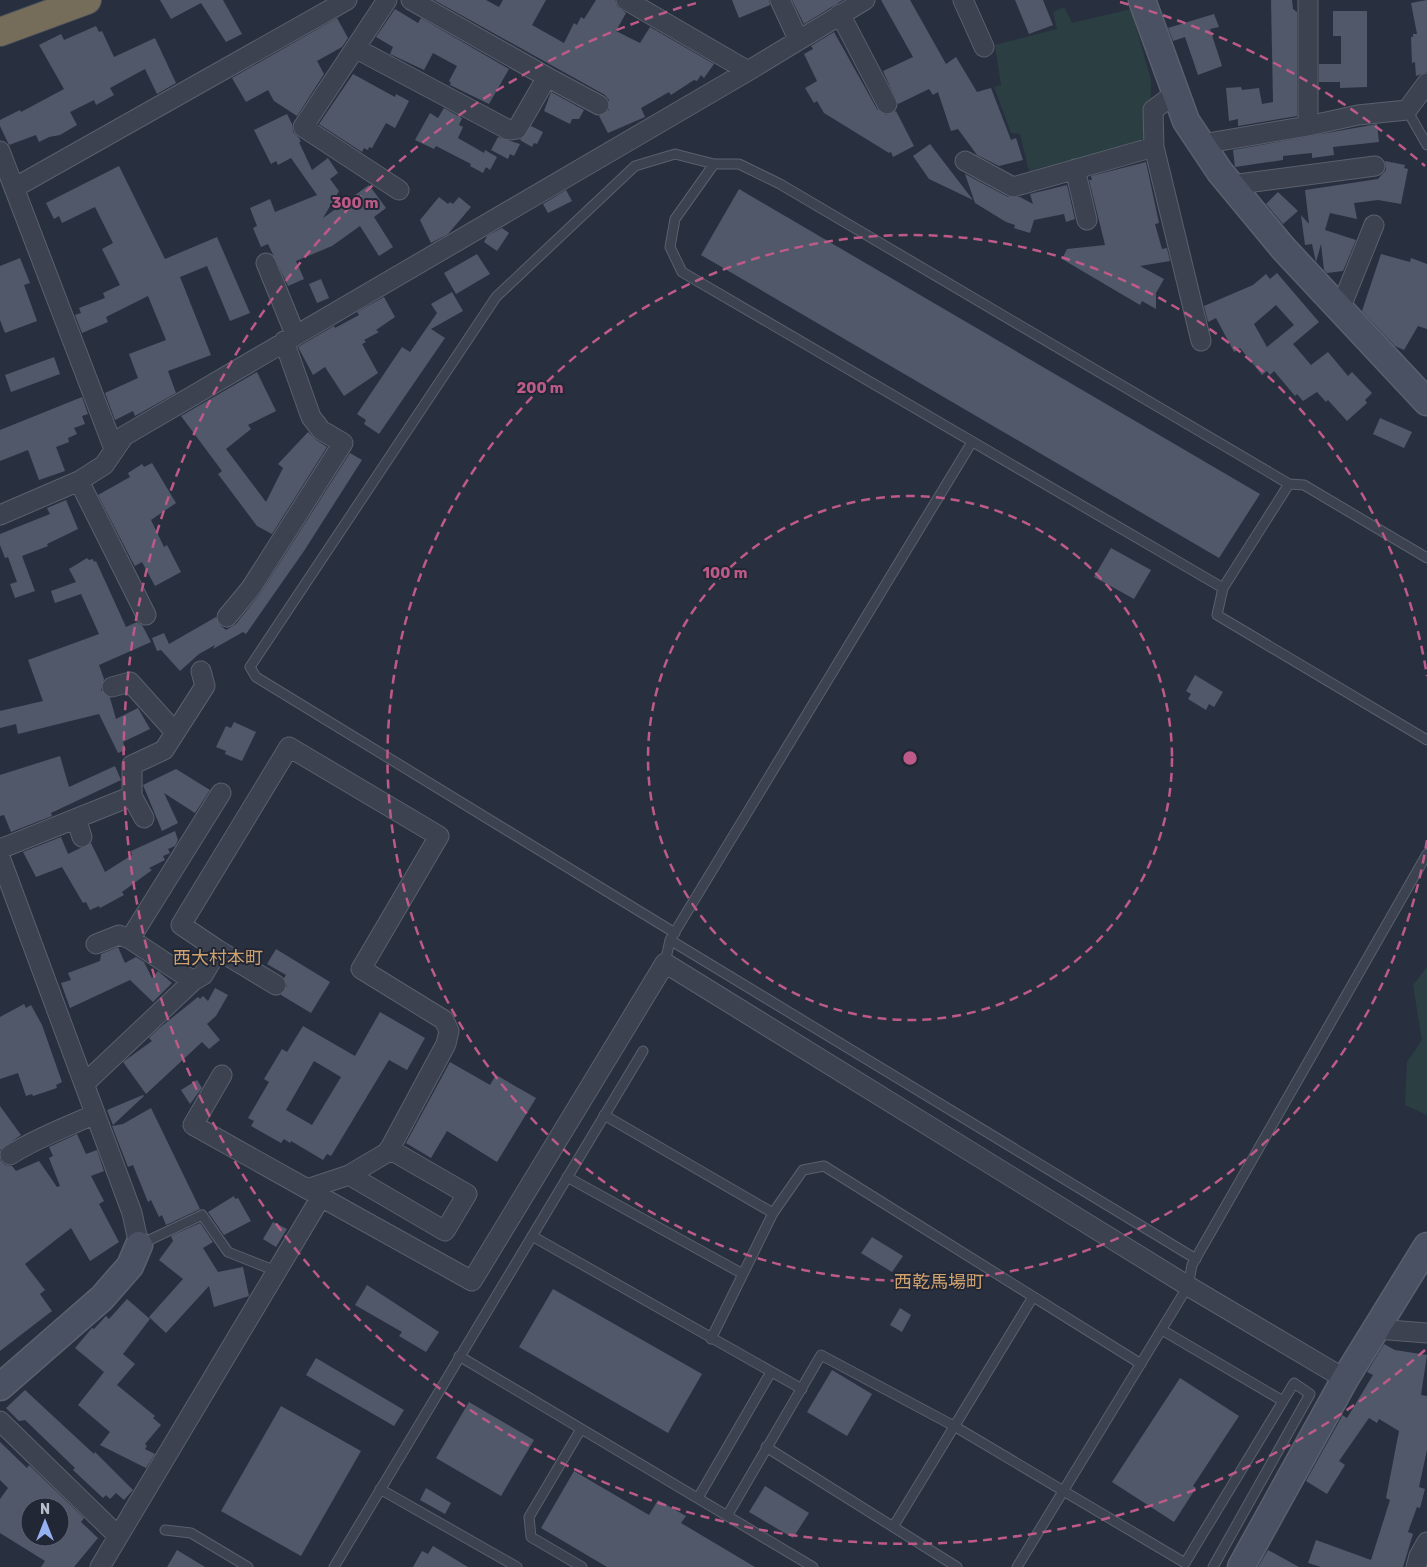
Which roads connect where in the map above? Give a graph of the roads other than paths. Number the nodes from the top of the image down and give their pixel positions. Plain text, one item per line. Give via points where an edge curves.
1 (86, 0) edge
2 (347, 0) edge
3 (387, 0) edge
4 (411, 0) edge
5 (626, 0) edge
6 (780, 0) edge
7 (865, 0) edge
8 (963, 0) edge
9 (1142, 0) edge
10 (1308, 0) edge
11 (840, 14) junction
12 (0, 32) edge
13 (798, 39) junction
14 (984, 47) dead end
15 (355, 48) junction
16 (748, 71) junction
17 (547, 77) junction
18 (1427, 83) edge
19 (1176, 93) junction
20 (887, 104) dead end
21 (599, 105) dead end
22 (1407, 110) junction
23 (1308, 126) junction
24 (1202, 144) junction
25 (1427, 145) edge
26 (1154, 147) junction
27 (0, 150) edge
28 (965, 161) dead end
29 (714, 164) junction
30 (1375, 166) dead end
31 (1075, 169) junction
32 (1231, 185) junction
33 (14, 188) junction
34 (399, 190) dead end
35 (1087, 220) dead end
36 (1374, 224) dead end
37 (266, 262) dead end
38 (1340, 309) junction
39 (289, 337) junction
40 (1201, 341) dead end
41 (1427, 402) edge
42 (972, 442) junction
43 (114, 450) junction
44 (79, 480) junction
45 (1289, 484) junction
46 (0, 515) edge
47 (1427, 558) edge
48 (1223, 588) junction
49 (146, 616) dead end
50 (227, 617) dead end
51 (201, 671) dead end
52 (112, 687) dead end
53 (175, 732) junction
54 (1427, 740) edge
55 (221, 793) dead end
56 (132, 796) junction
57 (144, 818) dead end
58 (0, 849) edge
59 (1427, 854) edge
60 (0, 857) edge
61 (133, 910) dead end
62 (672, 936) junction
63 (125, 937) junction
64 (96, 944) dead end
65 (218, 950) junction
66 (665, 963) junction
67 (193, 981) junction
68 (276, 985) dead end
69 (643, 1051) dead end
70 (222, 1075) dead end
71 (84, 1084) junction
72 (95, 1114) junction
73 (604, 1115) junction
74 (389, 1149) junction
75 (10, 1155) dead end
76 (349, 1175) junction
77 (567, 1176) junction
78 (314, 1193) junction
79 (773, 1213) junction
80 (532, 1236) junction
81 (139, 1245) junction
82 (1427, 1246) edge
83 (1196, 1259) junction
84 (276, 1272) junction
85 (743, 1274) junction
86 (1188, 1286) junction
87 (1033, 1297) junction
88 (1376, 1329) junction
89 (1162, 1330) junction
90 (1427, 1333) edge
91 (711, 1338) junction
92 (459, 1356) junction
93 (1141, 1364) junction
94 (771, 1372) junction
95 (1345, 1379) junction
96 (0, 1387) edge
97 (802, 1389) junction
98 (1283, 1401) junction
99 (0, 1420) edge
100 (954, 1426) junction
101 (581, 1428) junction
102 (766, 1447) junction
103 (380, 1490) junction
104 (1063, 1492) junction
105 (698, 1498) junction
106 (727, 1516) junction
107 (893, 1527) junction
108 (165, 1530) dead end
109 (118, 1536) junction
110 (1427, 1542) edge
111 (100, 1567) edge
112 (248, 1567) edge
113 (334, 1567) edge
114 (517, 1567) edge
115 (582, 1567) edge
116 (814, 1567) edge
117 (958, 1567) edge
118 (1017, 1567) edge
119 (1213, 1567) edge
120 (1241, 1567) edge
121 (1416, 1567) edge

1 - 12 highway
2 - 33 street
3 - 15 street
4 - 17 street
5 - 16 street
6 - 13 street
7 - 11 street
8 - 14 street
9 - 19 street
10 - 23 street
11 - 13 street
11 - 20 street
13 - 16 street
15 - 17 street via 509,130 517,129
15 - 34 street via 303,127
16 - 39 street
17 - 21 street
18 - 22 street
19 - 24 street via 1186,121
19 - 26 street via 1153,110
22 - 23 street via 1358,115
22 - 25 lane
23 - 24 street
24 - 32 street
26 - 31 street
26 - 40 street
27 - 33 street
28 - 31 street via 1013,187
29 - 42 lane via 676,219 670,248 682,272
29 - 45 lane via 739,164 780,184
29 - 62 lane via 675,154 635,166 496,297 250,667 256,677
30 - 32 street
31 - 35 street
32 - 38 street via 1283,248
33 - 43 street
36 - 38 street
37 - 39 street
38 - 41 street
39 - 43 street via 124,436
39 - 50 street via 311,417 321,430 342,443 251,588
42 - 48 lane
42 - 62 lane
43 - 44 street via 104,465
44 - 46 street
44 - 49 street
45 - 47 lane via 1304,486
45 - 48 lane
48 - 54 lane via 1217,615
51 - 53 street via 205,686
52 - 53 street via 130,682
53 - 56 street via 164,750 132,765
55 - 63 street
56 - 57 street
56 - 58 street via 79,828
59 - 83 lane
60 - 71 street
61 - 63 street
62 - 66 lane
62 - 83 lane
63 - 64 street
63 - 67 street
65 - 67 street via 202,974
65 - 68 street
65 - 74 street via 181,925 289,747 440,836 361,969 444,1020 449,1030 446,1044
66 - 78 street via 472,1281
66 - 86 street
67 - 71 street
69 - 73 lane
70 - 78 street via 193,1126
71 - 72 street
72 - 75 street via 28,1143
72 - 81 street via 132,1212
73 - 77 lane
73 - 79 lane
74 - 76 street
74 - 76 street via 467,1194 445,1231
76 - 78 street
77 - 80 lane
77 - 85 lane
78 - 84 street
79 - 85 lane
79 - 87 lane via 804,1170 824,1166
80 - 91 lane
80 - 92 lane
81 - 84 lane via 202,1216 228,1252
81 - 96 street via 130,1266 102,1298
82 - 88 street
83 - 86 lane
84 - 109 street
85 - 91 lane
86 - 89 lane
86 - 95 street
87 - 93 lane
87 - 100 lane
88 - 90 street
88 - 95 street
89 - 93 lane
89 - 98 lane
91 - 94 lane
92 - 101 lane
92 - 103 lane
93 - 104 lane
94 - 97 lane
94 - 105 lane
95 - 120 street
97 - 100 lane via 821,1355
97 - 102 lane
98 - 104 lane via 1185,1563
98 - 119 lane via 1294,1383 1310,1394
99 - 109 street
100 - 104 lane
100 - 107 lane
101 - 105 lane
101 - 115 lane via 529,1517 531,1537
102 - 106 lane
102 - 107 lane
103 - 113 lane
103 - 114 lane
104 - 118 lane
105 - 106 lane
106 - 116 lane
107 - 117 lane
108 - 112 lane via 191,1533
109 - 111 street
110 - 121 street

